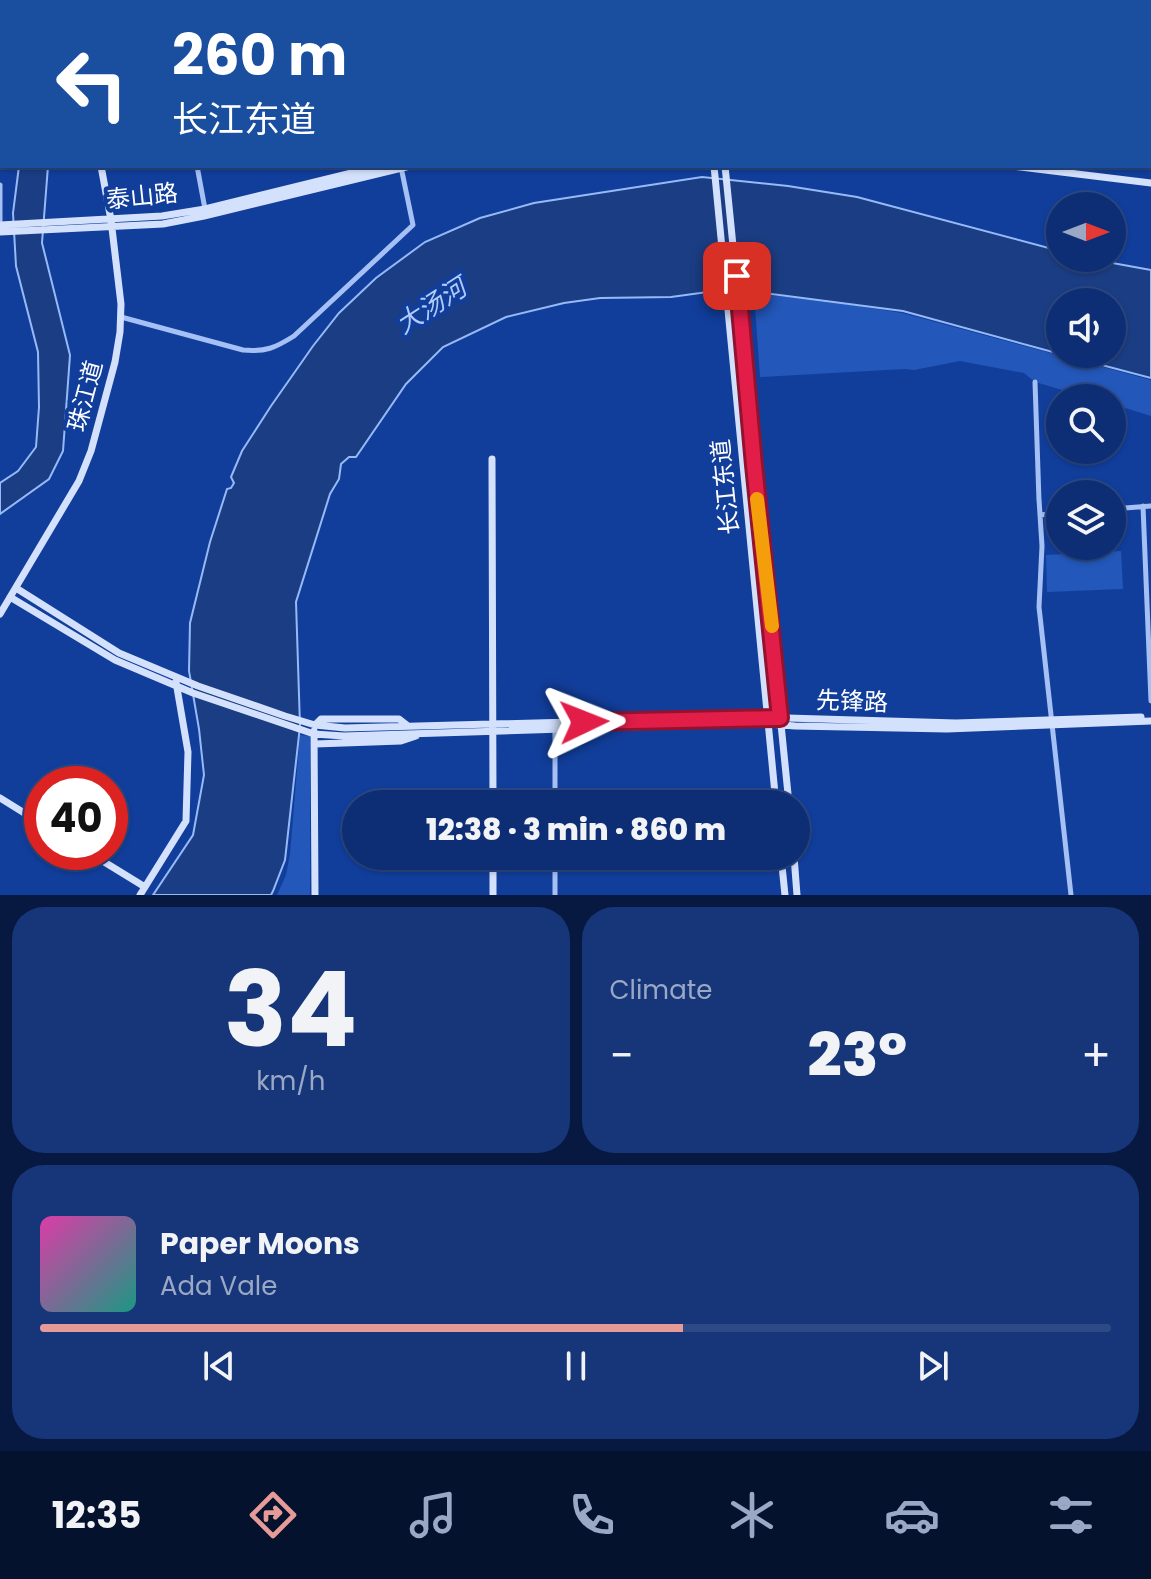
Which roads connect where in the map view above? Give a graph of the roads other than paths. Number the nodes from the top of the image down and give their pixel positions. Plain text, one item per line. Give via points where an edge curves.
1 (101, 168) edge
2 (197, 168) edge
3 (372, 168) edge
4 (400, 168) edge
5 (404, 168) edge
6 (1032, 168) edge
7 (714, 169) edge
8 (726, 169) edge
9 (1151, 183) edge
10 (0, 185) edge
11 (205, 209) junction
12 (112, 224) junction
13 (3, 225) edge
14 (0, 232) edge
15 (121, 317) junction
16 (1035, 382) dead end
17 (492, 459) dead end
18 (1143, 506) junction
19 (1151, 506) edge
20 (1126, 508) edge
21 (1046, 514) edge
22 (1040, 515) junction
23 (1148, 572) edge
24 (16, 588) junction
25 (10, 597) junction
26 (0, 614) edge
27 (176, 676) junction
28 (177, 686) junction
29 (1151, 701) edge
30 (1151, 718) edge
31 (768, 720) junction
32 (781, 721) junction
33 (1053, 723) junction
34 (555, 726) junction
35 (494, 728) junction
36 (314, 730) junction
37 (425, 733) junction
38 (315, 744) junction
39 (493, 790) edge
40 (555, 790) edge
41 (775, 790) edge
42 (788, 790) edge
43 (0, 798) edge
44 (24, 813) edge
45 (117, 870) edge
46 (493, 870) edge
47 (555, 870) edge
48 (782, 870) edge
49 (795, 870) edge
50 (145, 887) junction
51 (140, 895) edge
52 (315, 895) edge
53 (493, 895) edge
54 (555, 895) edge
55 (785, 895) edge
56 (797, 895) edge
57 (1071, 895) edge

1 - 12 street, 珠江道
2 - 11 street
3 - 11 street, 泰山路
4 - 12 street via 163,224
5 - 15 street via 413,225 276,347 243,350
6 - 9 street
7 - 31 street, 长江东道
8 - 32 street, 长江东道
10 - 13 street
11 - 12 street, 泰山路
12 - 13 street, 泰山路
12 - 14 street
12 - 15 street, 珠江道
15 - 24 street, 珠江道 via 115,362 85,467
16 - 22 street
17 - 35 street
18 - 19 street
18 - 20 street
18 - 23 street
21 - 22 street
22 - 33 street via 1039,607
23 - 29 street
24 - 25 street, 珠江道
24 - 27 street via 119,653
25 - 26 street, 珠江道
25 - 28 street via 115,660
27 - 28 street
27 - 36 street
28 - 36 street
28 - 50 street via 188,752 186,821
30 - 33 street, 先锋路
31 - 32 street, 先锋路
31 - 34 street, 先锋路
31 - 41 street, 长江东道
32 - 33 street, 先锋路
32 - 42 street, 长江东道
33 - 57 street
34 - 35 street, 先锋路
34 - 40 street
35 - 36 street, 先锋路
35 - 37 street
35 - 39 street
36 - 37 street via 344,736
36 - 38 street
37 - 38 street via 401,741
38 - 52 street
43 - 44 street
45 - 50 street
46 - 53 street
47 - 54 street
48 - 55 street
49 - 56 street
50 - 51 street

